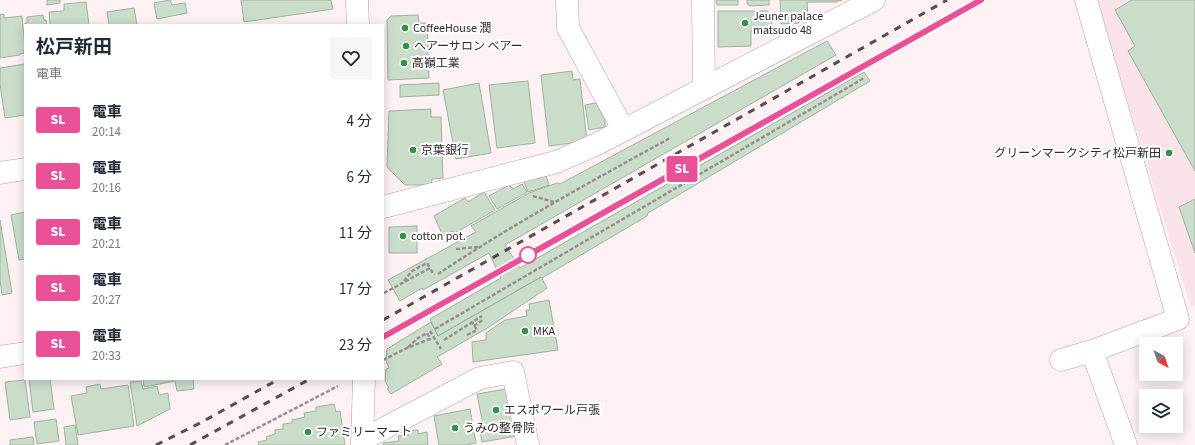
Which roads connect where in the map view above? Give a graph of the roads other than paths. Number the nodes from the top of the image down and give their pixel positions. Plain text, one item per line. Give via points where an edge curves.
1 (358, 0) edge
2 (568, 0) edge
3 (702, 0) edge
4 (1086, 0) edge
5 (868, 1) edge
6 (358, 24) edge
7 (704, 88) junction
8 (623, 129) junction
9 (24, 169) edge
10 (0, 173) edge
11 (384, 207) edge
12 (1187, 317) edge
13 (1092, 351) junction
14 (24, 353) edge
15 (0, 356) edge
16 (1061, 360) dead end
17 (354, 381) edge
18 (362, 443) edge
19 (528, 445) edge
20 (1126, 445) edge

1 - 6 street
2 - 8 street via 568,28
3 - 7 street
4 - 12 street
5 - 7 street
7 - 8 street
8 - 11 street via 556,162
9 - 10 street
12 - 13 street
13 - 16 street
13 - 20 street
14 - 15 street
17 - 18 street
18 - 19 street via 480,378 513,372

